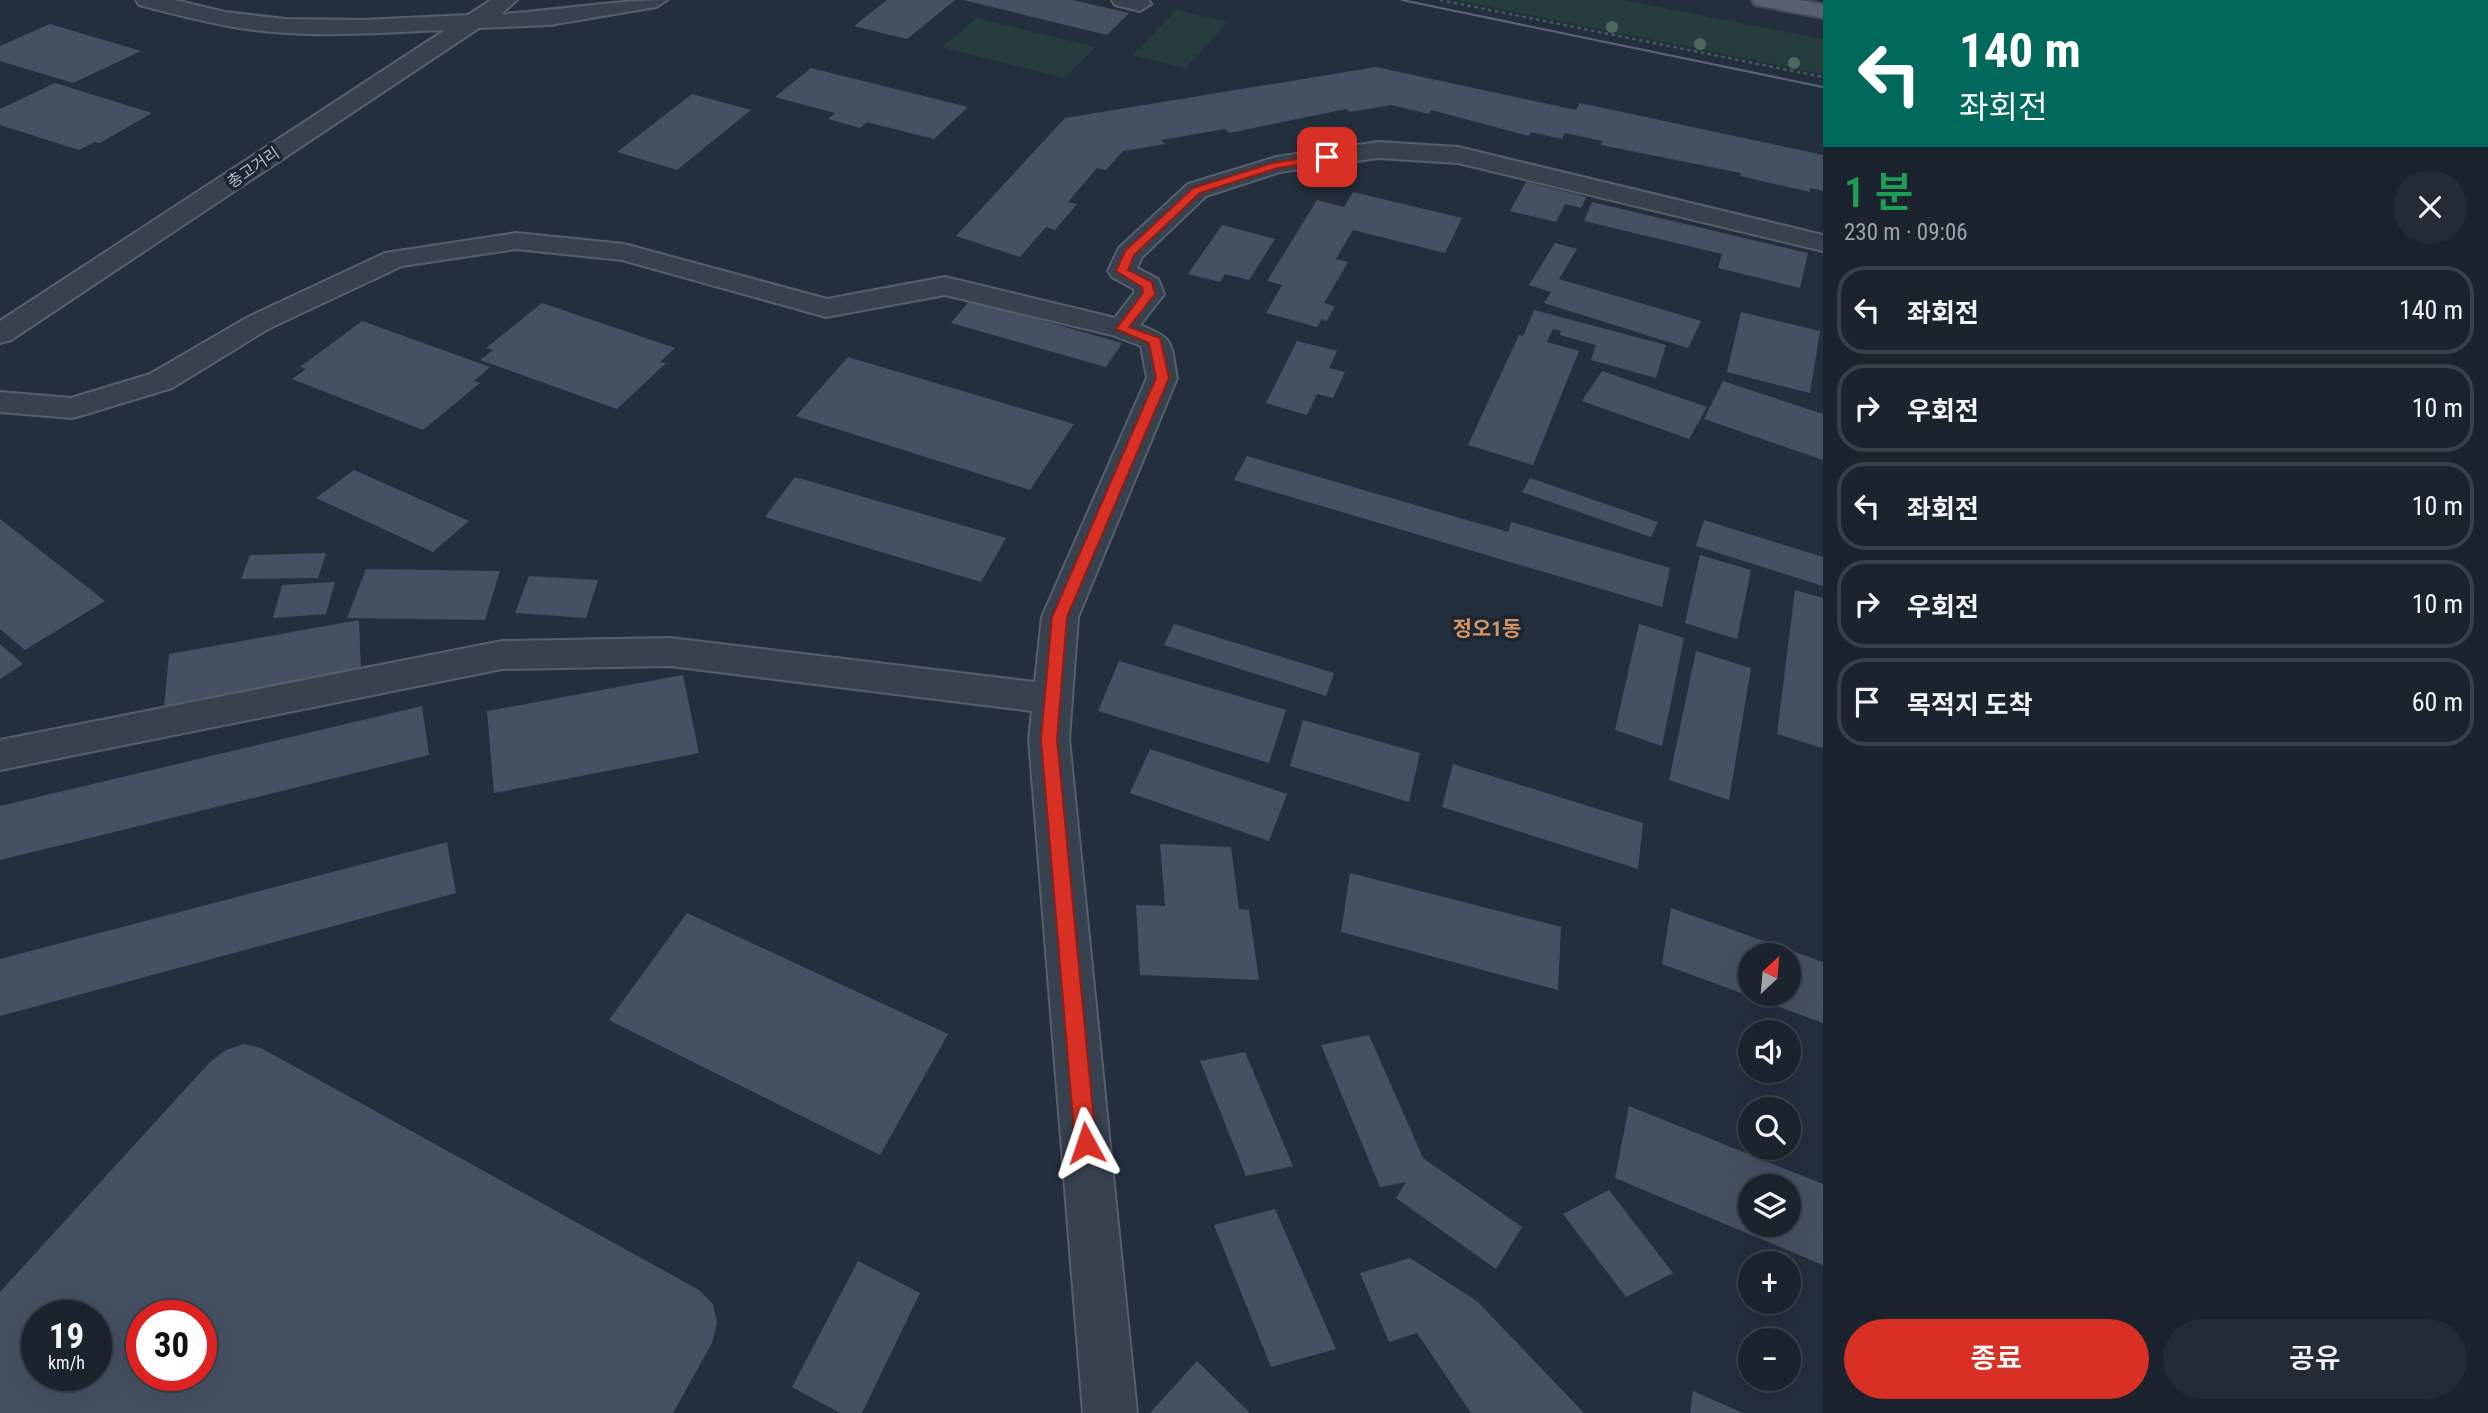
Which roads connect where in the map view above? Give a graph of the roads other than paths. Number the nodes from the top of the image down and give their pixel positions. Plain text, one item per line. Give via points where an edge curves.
1 (148, 0) edge
2 (506, 0) edge
3 (656, 0) edge
4 (1762, 0) edge
5 (1823, 11) edge
6 (474, 21) junction
7 (1823, 243) edge
8 (1122, 329) junction
9 (0, 334) edge
10 (0, 402) edge
11 (1052, 699) junction
12 (0, 755) edge
13 (1110, 1413) edge

1 - 6 street via 225,19 285,26
2 - 6 street, 총고거리
3 - 6 street via 550,18
4 - 5 main road
6 - 9 street, 총고거리
7 - 8 street via 1458,155 1378,150 1276,165 1196,190 1129,254 1122,271 1148,285 1149,294
8 - 10 street via 945,286 826,308 624,252 516,241 395,259 258,323 161,381 72,408
8 - 11 street via 1155,341 1162,378 1060,617
11 - 12 street via 670,652 502,656
11 - 13 street via 1049,739

